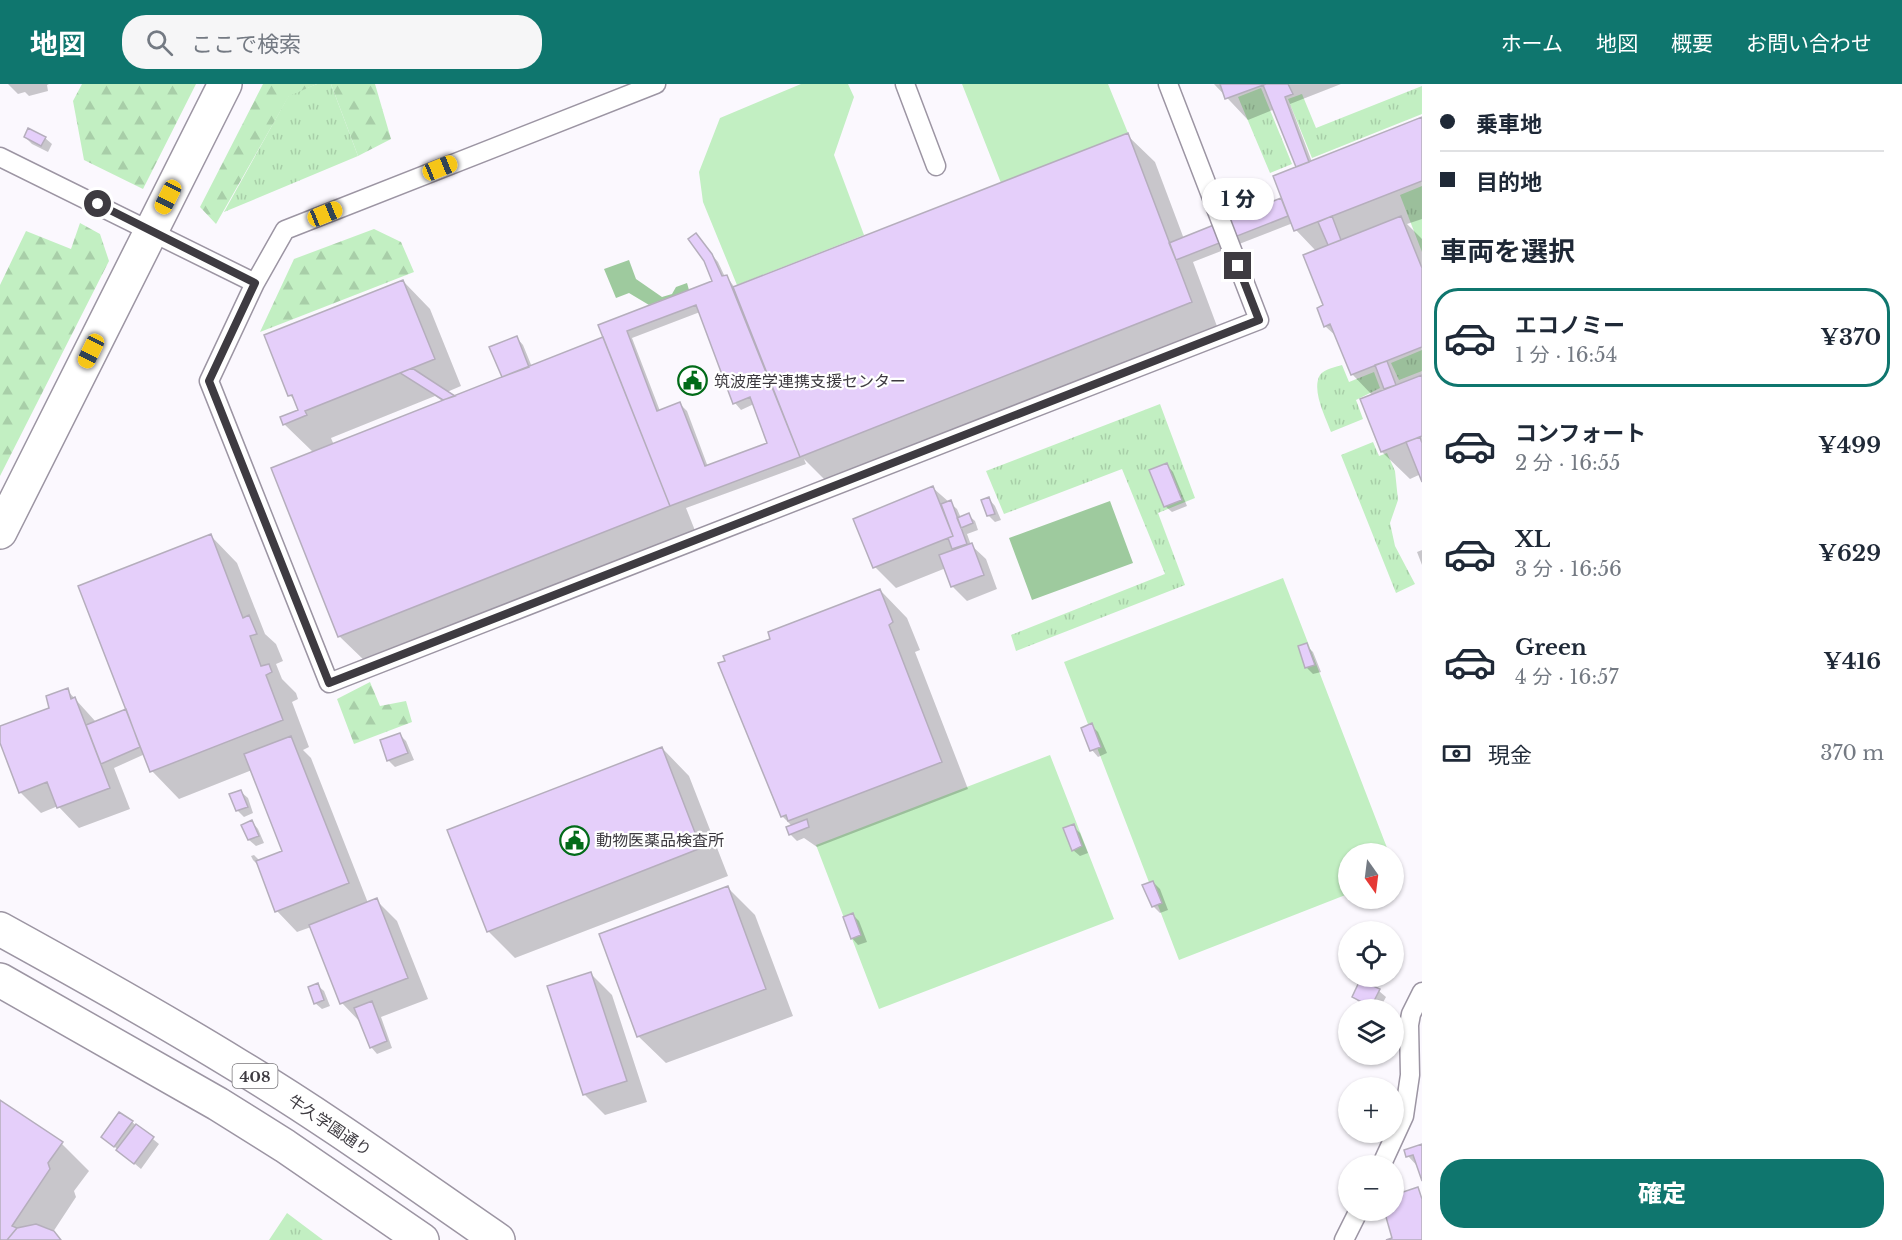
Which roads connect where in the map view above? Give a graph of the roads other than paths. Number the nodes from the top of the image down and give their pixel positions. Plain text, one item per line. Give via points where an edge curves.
1 (225, 84) edge
2 (656, 84) edge
3 (904, 84) edge
4 (1168, 84) edge
5 (0, 157) edge
6 (936, 166) dead end
7 (151, 230) junction
8 (255, 283) junction
9 (0, 532) edge
10 (0, 929) edge
11 (0, 980) edge
12 (1422, 992) edge
13 (1386, 1155) edge
14 (1354, 1221) edge
15 (422, 1240) edge
16 (498, 1240) edge
17 (1344, 1240) edge

1 - 7 main road
2 - 8 lane via 285,231
3 - 6 lane
4 - 8 lane via 1259,320 329,683 209,381
5 - 7 lane
7 - 8 lane
7 - 9 main road
10 - 16 main road, 牛久学園通り / 408 via 238,1065
11 - 15 main road, 408 via 218,1104
12 - 13 lane via 1409,1025 1410,1075 1404,1116
14 - 17 lane

